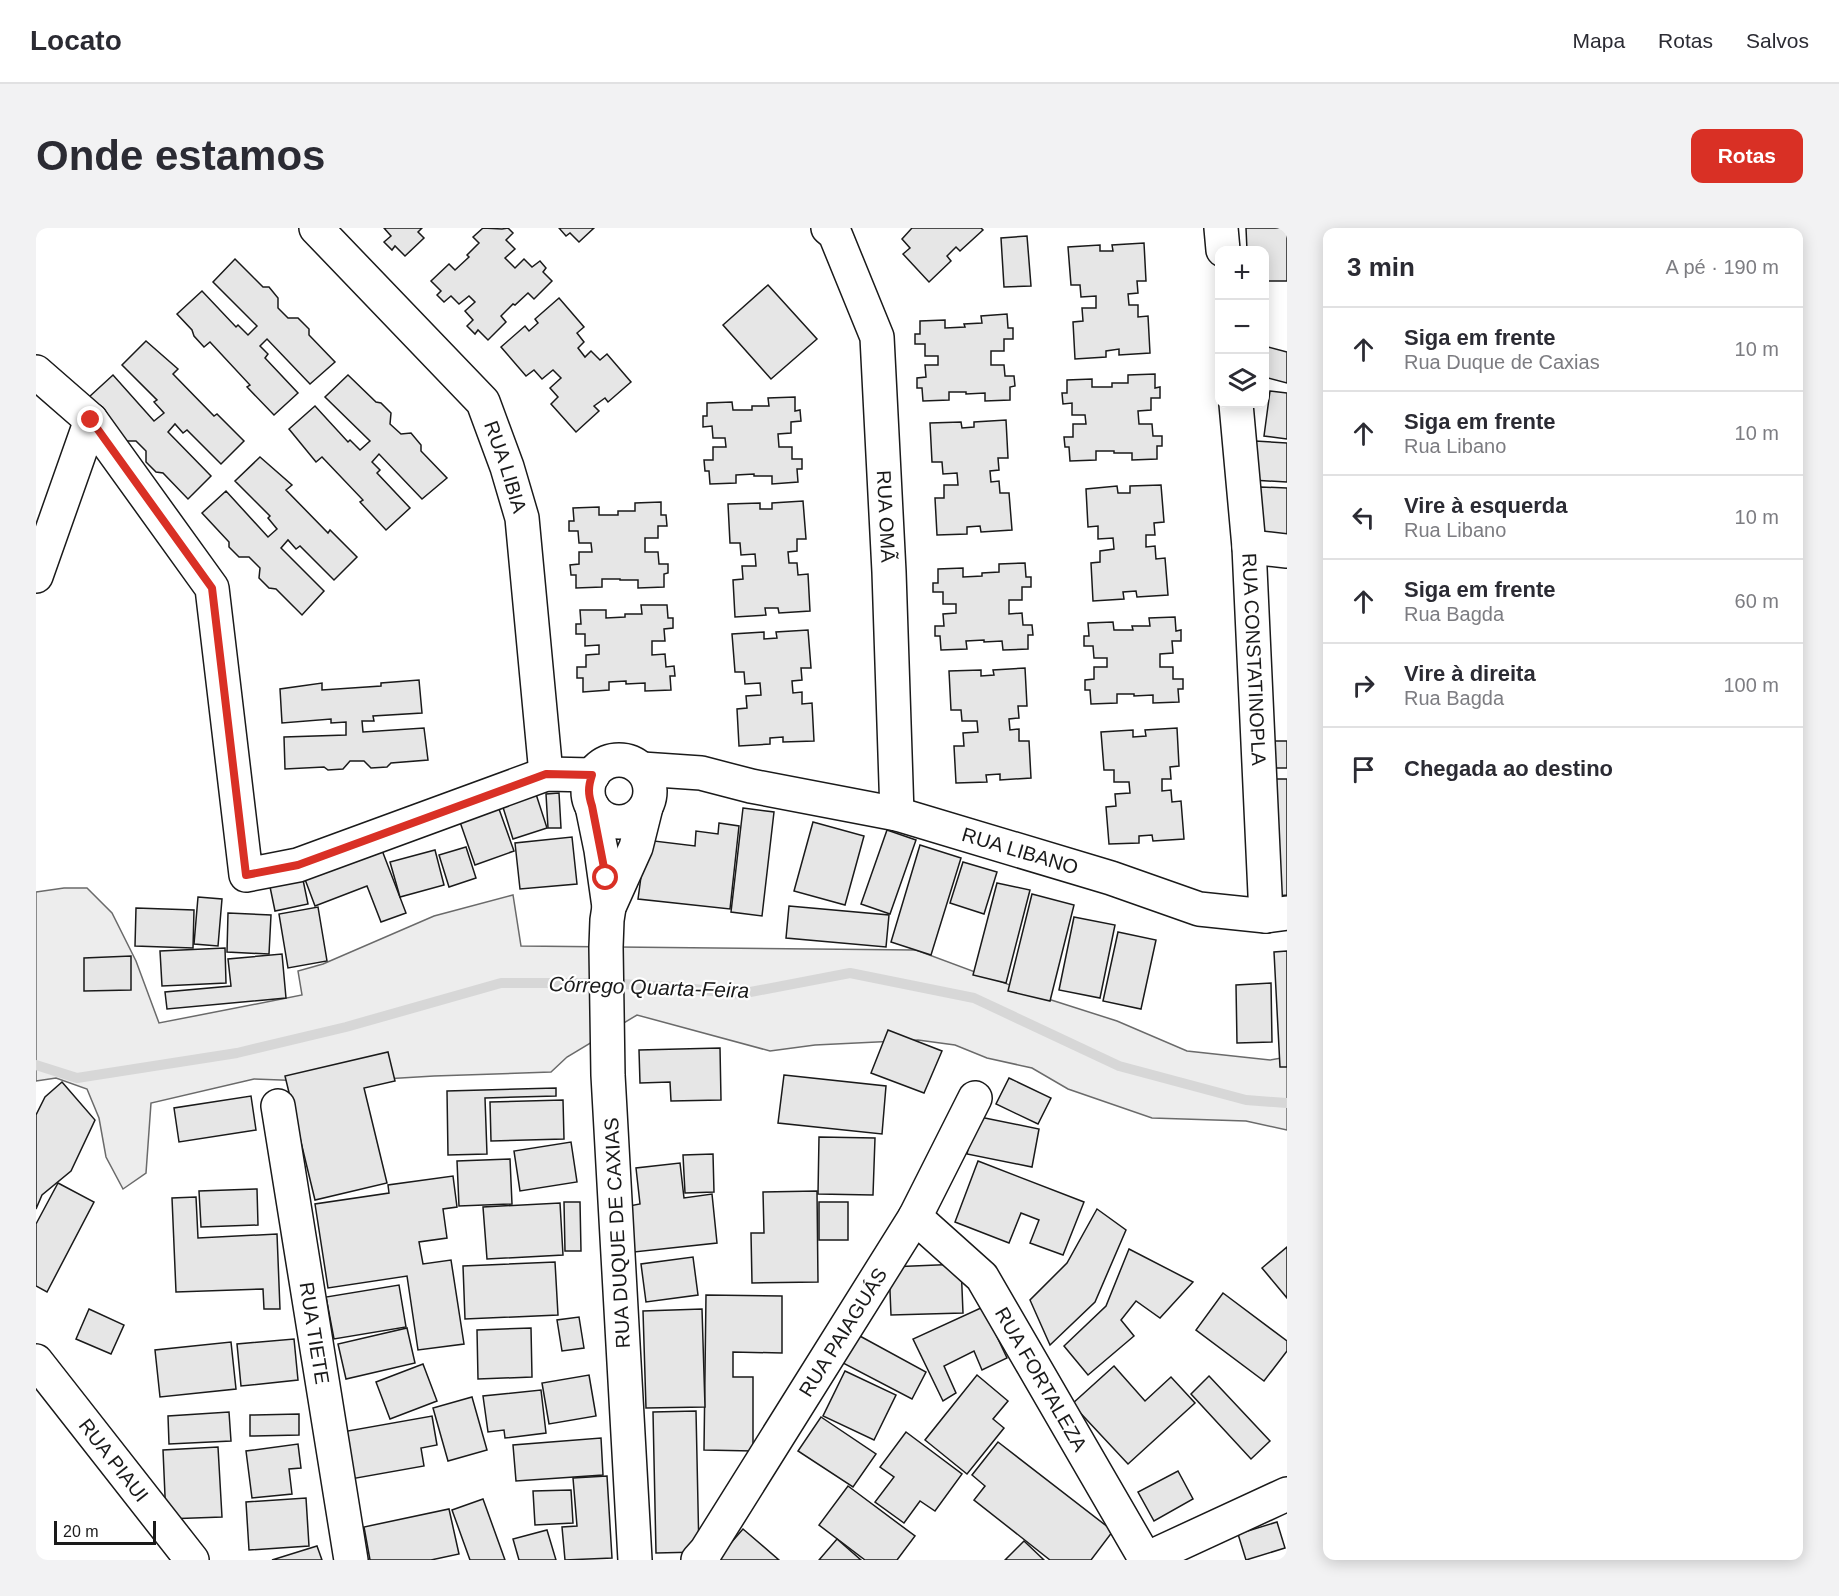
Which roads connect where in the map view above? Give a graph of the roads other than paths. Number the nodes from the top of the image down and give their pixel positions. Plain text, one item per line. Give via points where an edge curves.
1 (316, 228) edge
2 (828, 228) edge
3 (1221, 228) edge
4 (1223, 246) edge
5 (36, 372) edge
6 (1236, 408) edge
7 (91, 420) junction
8 (1249, 547) junction
9 (1287, 551) edge
10 (36, 576) edge
11 (546, 774) junction
12 (646, 789) junction
13 (592, 790) junction
14 (897, 814) junction
15 (609, 907) junction
16 (1276, 915) edge
17 (975, 1098) dead end
18 (278, 1106) dead end
19 (915, 1217) junction
20 (36, 1361) edge
21 (1287, 1494) edge
22 (1145, 1559) edge
23 (192, 1560) edge
24 (351, 1560) edge
25 (635, 1560) edge
26 (698, 1560) edge

1 - 11 street, RUA LIBIA via 483,402 522,518
2 - 14 street, RUA OMÃ via 835,234 877,337
3 - 4 street
5 - 7 street
6 - 8 street, RUA CONSTATINOPLA
7 - 10 street
7 - 11 street via 212,588 246,875 298,865
8 - 9 street
8 - 16 street, RUA CONSTATINOPLA
11 - 13 street
12 - 13 street, RUA LIBANO via 630,762 616,760 602,765
12 - 13 street via 637,817 625,821 600,816
12 - 14 street, RUA LIBANO via 700,793 751,786
12 - 15 street, RUA DUQUE DE CAXIAS via 636,846
13 - 15 street, RUA DUQUE DE CAXIAS
14 - 16 street, RUA LIBANO via 1200,909
15 - 25 street, RUA DUQUE DE CAXIAS via 606,947 610,1098
17 - 19 street, RUA PAIAGUÁS
18 - 24 street, RUA TIETE
19 - 22 street, RUA FORTALEZA via 982,1277
19 - 26 street, RUA PAIAGUÁS
20 - 23 street, RUA PIAUI
21 - 22 street

